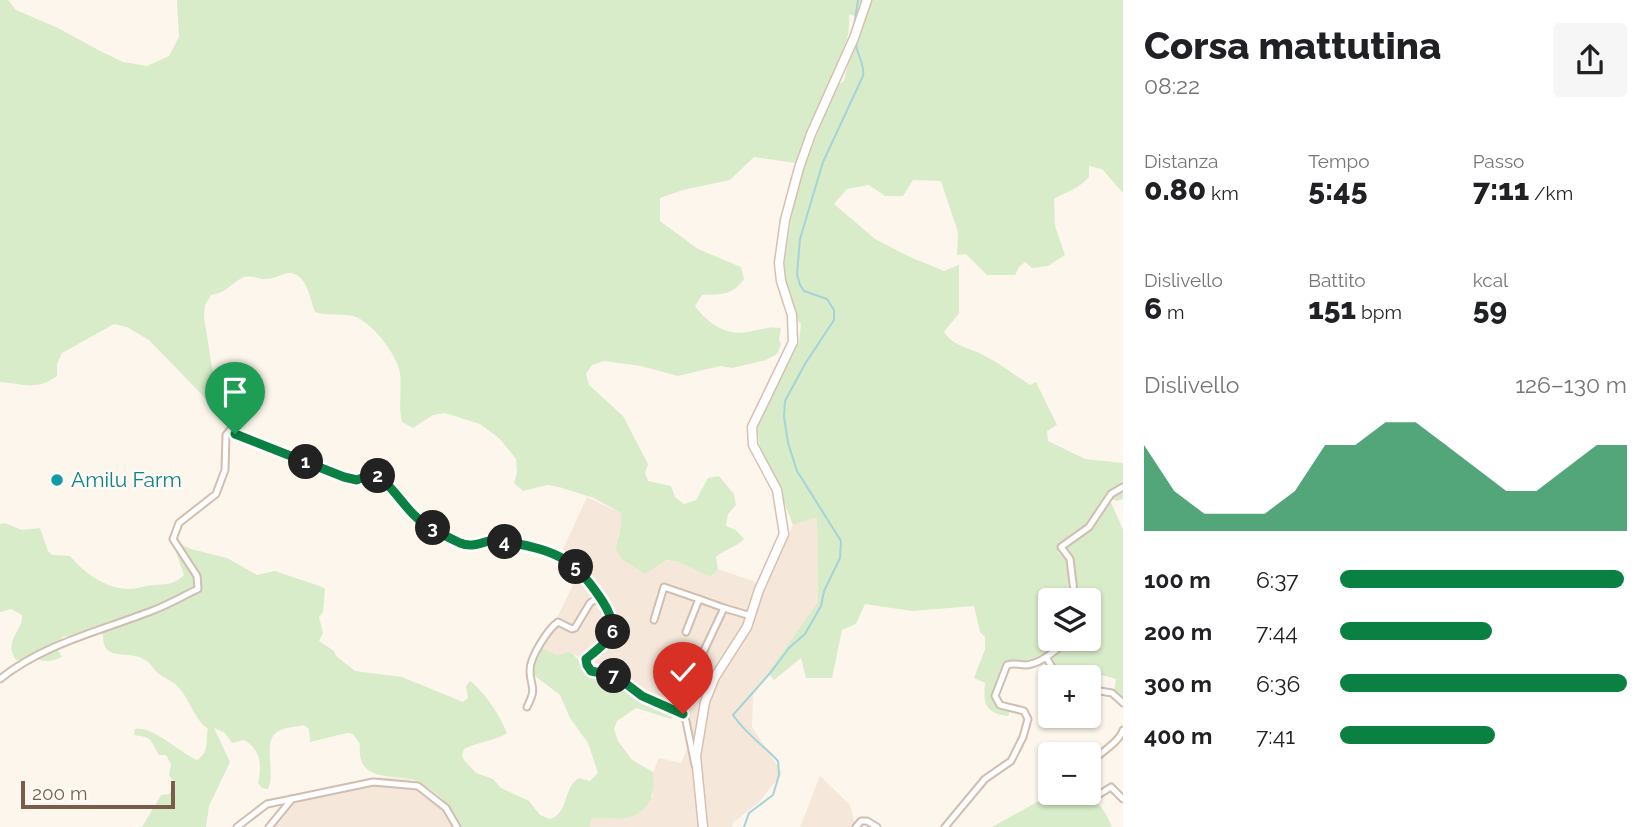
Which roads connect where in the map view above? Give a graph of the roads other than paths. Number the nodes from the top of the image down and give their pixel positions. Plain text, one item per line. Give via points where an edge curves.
1 (867, 0) edge
2 (1123, 487) edge
3 (1074, 588) edge
4 (599, 597) junction
5 (699, 599) junction
6 (724, 608) junction
7 (751, 616) junction
8 (654, 620) dead end
9 (687, 632) dead end
10 (1054, 651) edge
11 (1046, 657) junction
12 (1051, 665) edge
13 (694, 672) dead end
14 (0, 679) edge
15 (1101, 691) edge
16 (1123, 703) edge
17 (527, 707) dead end
18 (1123, 730) edge
19 (1101, 753) edge
20 (696, 770) junction
21 (1101, 793) edge
22 (292, 799) junction
23 (1123, 799) edge
24 (237, 827) edge
25 (269, 827) edge
26 (457, 827) edge
27 (703, 827) edge
28 (856, 827) edge
29 (877, 827) edge
30 (945, 827) edge

1 - 7 main road via 811,134 785,220 779,263 792,315 793,342 752,427 753,445 777,490 784,534
2 - 3 street via 1111,494 1089,527 1061,547 1070,559
4 - 14 street via 565,558 497,540 474,545 460,542 418,518 373,473 357,480 344,477 228,430 225,470 216,494 179,523 173,539 197,576 198,589 155,610 60,644
4 - 17 street via 575,628 558,622 552,627 531,664 533,695
4 - 20 street via 612,619 613,632 586,659 587,665 591,671 616,676 642,696 683,714
5 - 6 street
5 - 8 street via 664,587
5 - 9 street
6 - 7 street
6 - 13 street
7 - 20 main road via 705,702
10 - 11 street
11 - 12 street
11 - 30 street via 1026,665 1007,665 995,696 1000,705 1024,711 1028,719 1023,737 1011,761 985,779
15 - 16 street via 1112,693
18 - 19 street via 1120,739
20 - 27 main road
21 - 23 street via 1111,787
22 - 24 street via 267,804
22 - 25 street
22 - 26 street via 373,782 399,782 418,786 432,796
28 - 29 street via 861,821

